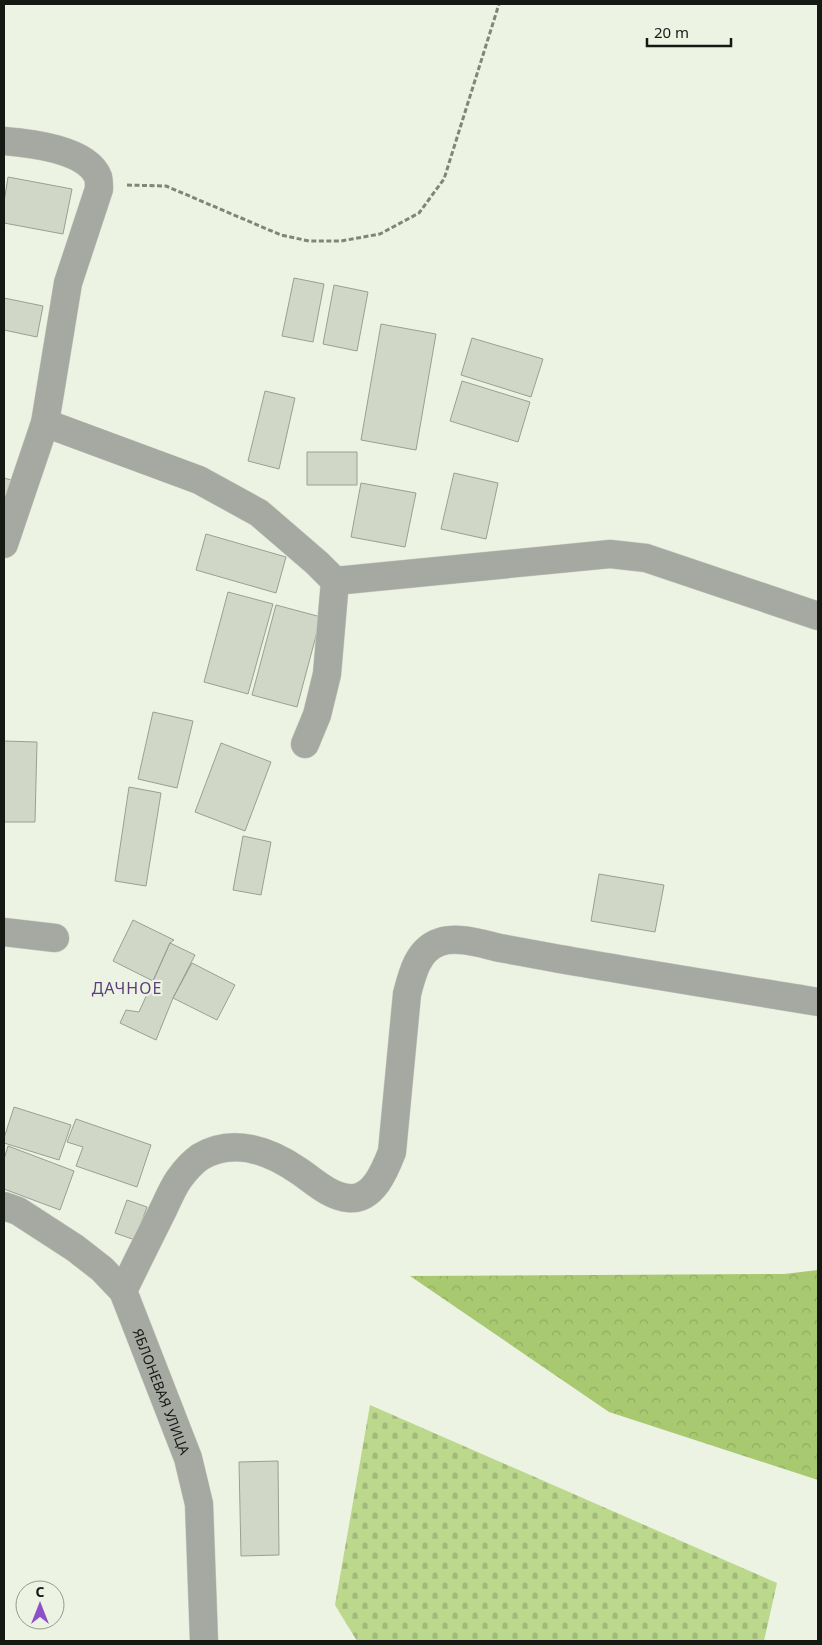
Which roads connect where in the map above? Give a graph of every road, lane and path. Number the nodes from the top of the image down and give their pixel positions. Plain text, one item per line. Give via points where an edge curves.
1 (499, 4) edge
2 (4, 141) edge
3 (99, 189) junction
4 (45, 423) junction
5 (4, 544) edge
6 (335, 581) junction
7 (818, 616) edge
8 (305, 744) dead end
9 (4, 932) edge
10 (55, 938) dead end
11 (818, 1002) edge
12 (4, 1206) edge
13 (141, 1253) junction
14 (102, 1269) junction
15 (123, 1291) junction
16 (204, 1641) edge

1 - 3 path via 444,179 419,213 380,234 341,241 309,241 281,235 166,186 118,185
2 - 3 street via 30,143 74,156 91,167 98,177
3 - 4 street via 68,283
4 - 5 street
4 - 6 street via 199,480 259,514
6 - 7 street via 626,555 646,558
6 - 8 street via 326,674 317,715
9 - 10 street
11 - 13 street via 477,942 440,942 418,960 412,974 407,994 392,1152 385,1172 375,1186 350,1199 328,1191 292,1167 258,1150 217,1149 199,1158 179,1179
12 - 14 street, ЯБЛОНЕВАЯ УЛИЦА via 18,1211
13 - 14 street via 122,1266
13 - 15 street
14 - 15 street, ЯБЛОНЕВАЯ УЛИЦА
15 - 16 street, ЯБЛОНЕВАЯ УЛИЦА via 193,1476 199,1504

